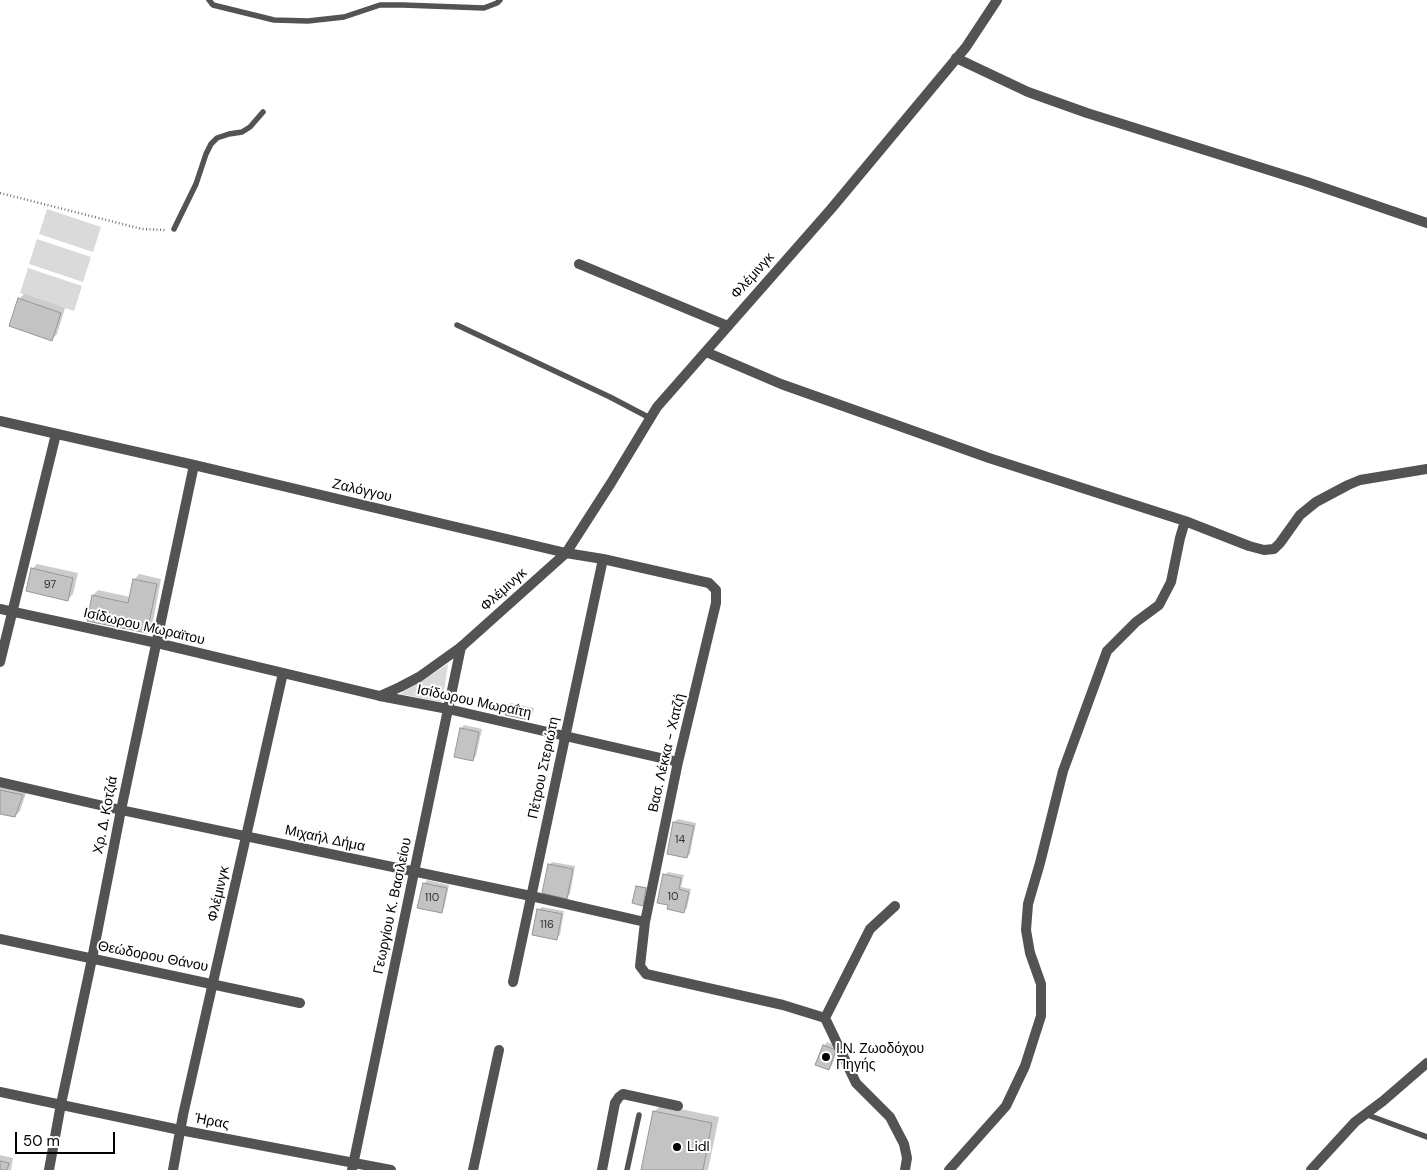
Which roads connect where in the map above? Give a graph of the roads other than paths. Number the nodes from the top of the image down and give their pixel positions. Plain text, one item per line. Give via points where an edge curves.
1 (209, 0) edge
2 (500, 0) edge
3 (997, 0) edge
4 (956, 58) junction
5 (264, 112) dead end
6 (1427, 223) edge
7 (174, 229) road end
8 (579, 264) dead end
9 (457, 325) dead end
10 (728, 326) junction
11 (706, 352) junction
12 (650, 418) junction
13 (0, 421) edge
14 (56, 434) junction
15 (194, 465) junction
16 (1427, 469) edge
17 (1186, 521) junction
18 (566, 553) junction
19 (603, 560) junction
20 (716, 590) joint
21 (0, 609) edge
22 (12, 612) junction
23 (156, 643) junction
24 (461, 647) junction
25 (0, 662) edge
26 (282, 673) junction
27 (380, 696) junction
28 (448, 709) junction
29 (565, 736) junction
30 (678, 762) junction
31 (0, 782) edge
32 (121, 810) junction
33 (246, 836) junction
34 (414, 872) junction
35 (531, 896) junction
36 (894, 906) dead end
37 (645, 922) junction
38 (0, 939) edge
39 (92, 959) junction
40 (513, 982) dead end
41 (213, 984) junction
42 (300, 1002) dead end
43 (825, 1018) junction
44 (499, 1050) dead end
45 (1427, 1063) edge
46 (0, 1092) edge
47 (61, 1104) junction
48 (678, 1106) dead end
49 (639, 1114) dead end
50 (1365, 1114) junction
51 (180, 1130) junction
52 (1427, 1137) edge
53 (353, 1166) edge
54 (50, 1170) edge
55 (173, 1170) edge
56 (391, 1170) edge
57 (473, 1170) edge
58 (603, 1170) edge
59 (627, 1170) edge
60 (905, 1170) edge
61 (949, 1170) edge
62 (1311, 1170) edge

1 - 2 lane via 213,5 274,20 308,21 344,17 380,5 484,8
3 - 4 street, Φλέμινγκ
4 - 6 street via 1028,92 1070,107
4 - 10 street, Φλέμινγκ via 831,209
5 - 7 lane via 242,132 217,138 211,144
8 - 10 street
9 - 12 lane
10 - 11 street, Φλέμινγκ
11 - 12 street, Φλέμινγκ
11 - 17 street via 781,384 989,458
12 - 18 street, Φλέμινγκ
13 - 14 street, Ζαλόγγου
14 - 15 street, Ζαλόγγου
14 - 22 street
15 - 18 street, Ζαλόγγου
15 - 23 street, Χρ. Δ. Κοτζιά
16 - 17 street via 1360,480 1348,485 1316,502 1300,515 1274,549 1249,546
17 - 61 street via 1172,582 1159,605 1107,650 1063,771 1028,904 1026,930 1041,984 1041,1016 1025,1066 1006,1106
18 - 19 street, Ζαλόγγου
18 - 24 street, Φλέμινγκ
19 - 20 street, Ζαλόγγου via 709,583
19 - 29 street, Πέτρου Στεριώτη
20 - 30 street, Βασ. Λέκκα - Χατζή via 716,603
21 - 22 street, Ισίδωρου Μωραϊτου
22 - 23 street, Ισίδωρου Μωραϊτου
22 - 25 street
23 - 26 street, Ισίδωρου Μωραϊτου
23 - 32 street, Χρ. Δ. Κοτζιά
24 - 27 street, Φλέμινγκ via 419,677
24 - 28 street, Γεωργίου Κ. Βασιλείου
26 - 27 street
26 - 33 street, Φλέμινγκ
27 - 28 street, Ισίδωρου Μωραΐτη
28 - 29 street, Ισίδωρου Μωραΐτη
28 - 34 street, Γεωργίου Κ. Βασιλείου
29 - 30 street, Ισίδωρου Μωραΐτη
29 - 35 street, Πέτρου Στεριώτη
30 - 37 street, Βασ. Λέκκα - Χατζή
31 - 32 street, Μιχαήλ Δήμα
32 - 33 street, Μιχαήλ Δήμα
32 - 39 street, Χρ. Δ. Κοτζιά
33 - 34 street, Μιχαήλ Δήμα
33 - 41 street, Φλέμινγκ
34 - 35 street, Μιχαήλ Δήμα
34 - 53 street, Γεωργίου Κ. Βασιλείου
35 - 37 street, Μιχαήλ Δήμα
35 - 40 street, Πέτρου Στεριώτη
36 - 43 street via 870,929
37 - 43 street, Βασ. Λέκκα - Χατζή via 640,966 646,974
38 - 39 street, Θεώδορου Θάνου
39 - 41 street, Θεώδορου Θάνου
39 - 47 street, Χρ. Δ. Κοτζιά
41 - 42 street, Θεώδορου Θάνου
41 - 51 street, Φλέμινγκ
43 - 60 street via 856,1083 890,1117 904,1144
44 - 57 street
45 - 50 street
46 - 47 street, Ήρας
47 - 51 street, Ήρας
47 - 54 street, Χρ. Δ. Κοτζιά
48 - 58 street via 624,1094 619,1097 615,1103
49 - 59 lane
50 - 52 lane
50 - 62 street
51 - 53 street, Ήρας
51 - 55 street, Φλέμινγκ
53 - 56 street, Ήρας

